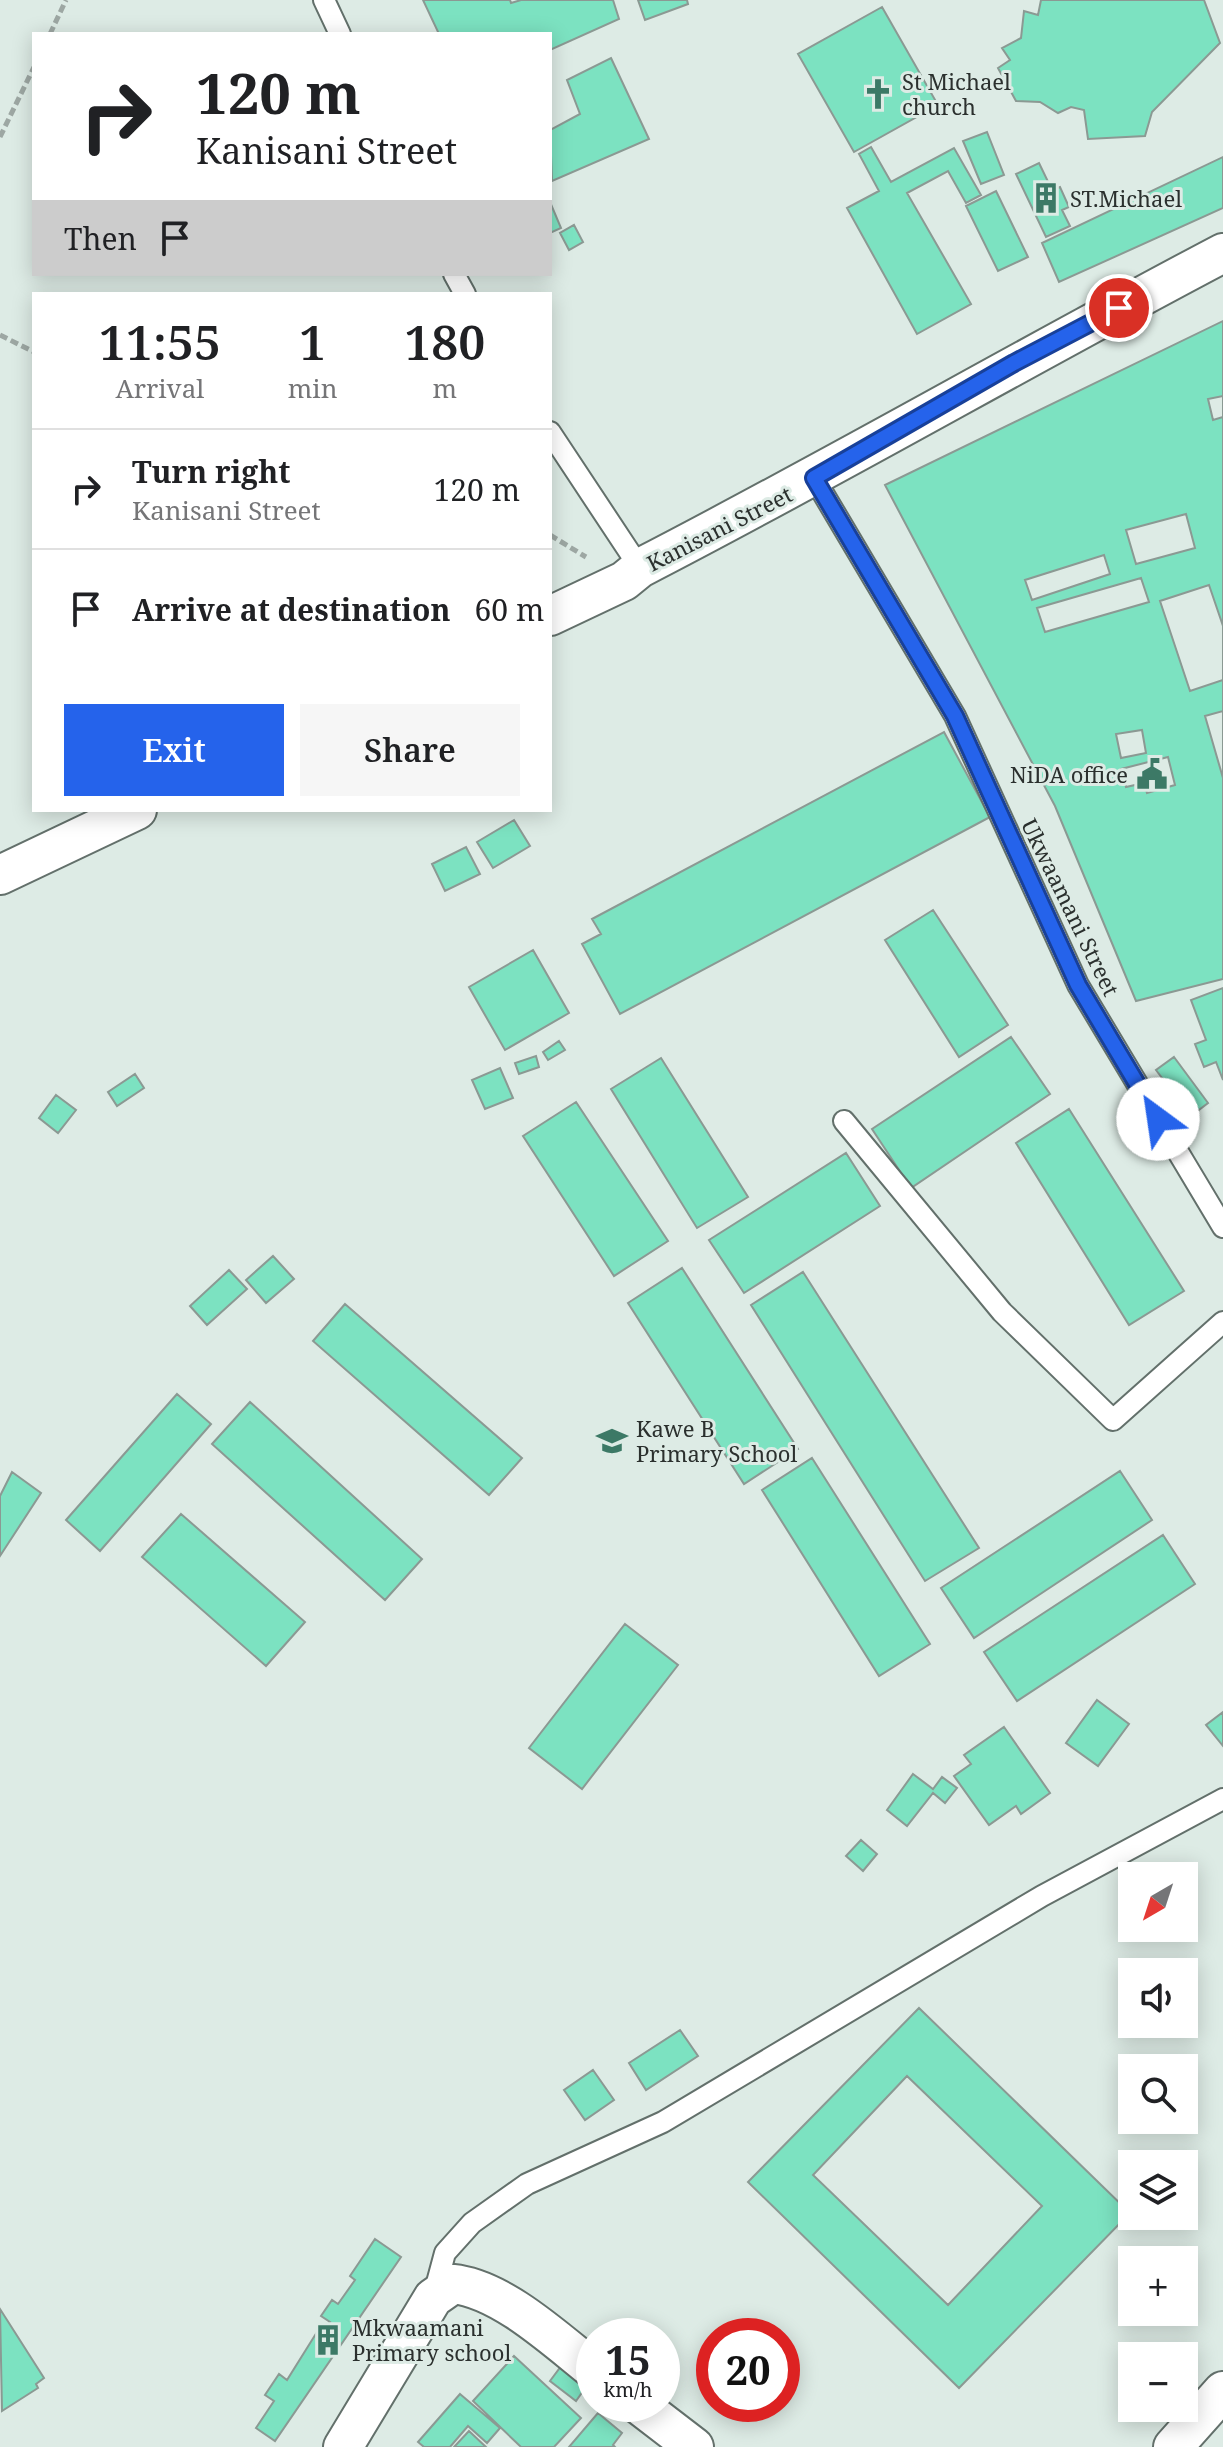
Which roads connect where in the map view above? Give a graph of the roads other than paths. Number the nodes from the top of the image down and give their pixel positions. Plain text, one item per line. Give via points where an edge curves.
1 (324, 0) edge
2 (339, 32) edge
3 (1223, 253) edge
4 (552, 435) edge
5 (814, 478) junction
6 (640, 568) junction
7 (552, 615) edge
8 (133, 812) edge
9 (0, 875) edge
10 (844, 1121) dead end
11 (1223, 1227) edge
12 (1223, 1322) edge
13 (1223, 1799) edge
14 (433, 2298) junction
15 (576, 2356) edge
16 (1223, 2391) edge
17 (661, 2422) edge
18 (343, 2447) edge
19 (694, 2447) edge
20 (1173, 2447) edge

1 - 2 lane
3 - 5 street, Kanisani Street via 1014,363
4 - 6 lane
5 - 6 street, Kanisani Street
5 - 11 lane, Ukwaamani Street via 955,716 1078,985
6 - 7 street, Kanisani Street
8 - 9 street
10 - 12 lane via 1002,1312 1113,1420
13 - 14 lane via 1042,1896 663,2122 527,2184 472,2223 445,2253
14 - 15 street via 453,2284 475,2286
14 - 18 street
16 - 20 street
17 - 19 street

